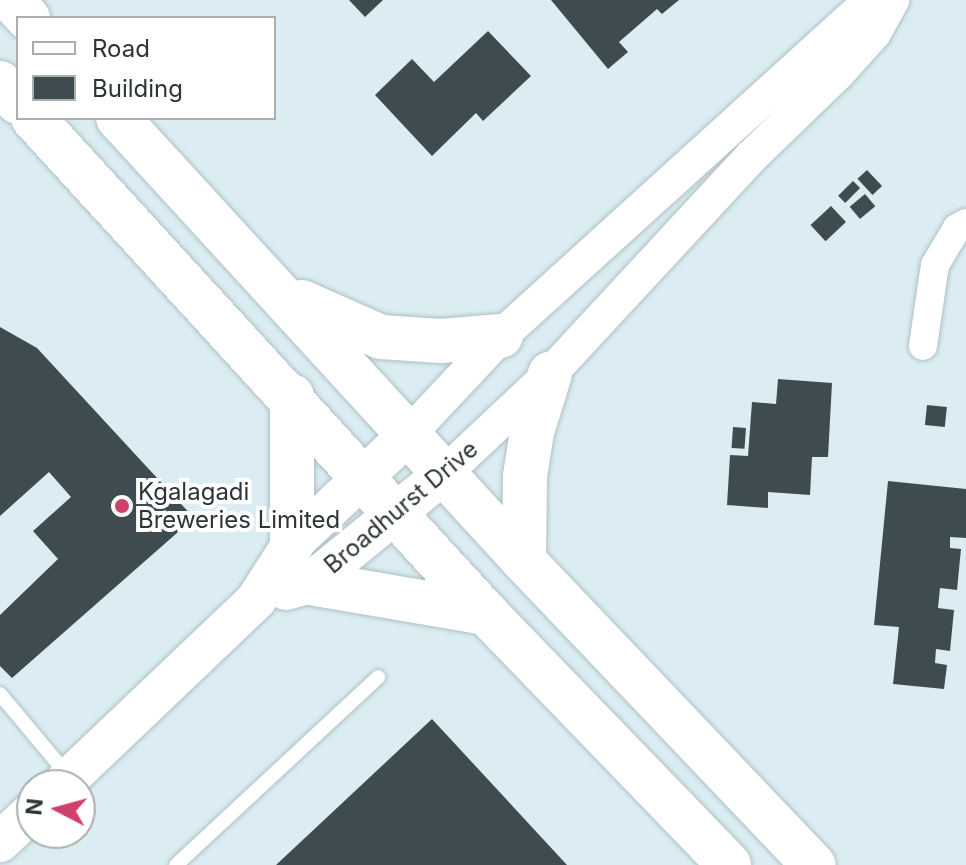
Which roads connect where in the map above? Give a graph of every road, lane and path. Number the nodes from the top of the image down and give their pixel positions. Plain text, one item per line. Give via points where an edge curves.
1 (11, 0) edge
2 (878, 0) edge
3 (892, 0) edge
4 (26, 16) edge
5 (0, 83) edge
6 (16, 100) edge
7 (35, 120) edge
8 (120, 120) edge
9 (966, 223) edge
10 (268, 283) junction
11 (501, 336) junction
12 (923, 346) dead end
13 (550, 374) junction
14 (292, 396) junction
15 (409, 434) junction
16 (445, 473) junction
17 (363, 476) junction
18 (399, 514) junction
19 (524, 561) junction
20 (301, 564) junction
21 (486, 613) junction
22 (378, 677) dead end
23 (0, 694) edge
24 (57, 769) edge
25 (79, 769) edge
26 (16, 827) edge
27 (0, 842) edge
28 (176, 865) edge
29 (729, 865) edge
30 (814, 865) edge

1 - 4 main road
2 - 11 street, Broadhurst Drive via 860,10
3 - 13 street, Broadhurst Drive via 874,33 837,74 751,157
5 - 6 main road
7 - 14 main road
8 - 10 main road
9 - 12 street via 957,228 935,265
10 - 11 main road via 381,337 418,342
10 - 15 main road
11 - 15 street, Broadhurst Drive
13 - 16 street, Broadhurst Drive
13 - 19 main road via 527,461
14 - 17 main road
14 - 20 main road
15 - 16 main road
15 - 17 main road, Broadhurst Drive
16 - 18 main road, Broadhurst Drive
16 - 19 main road
17 - 18 main road
17 - 20 main road, Broadhurst Drive
18 - 20 main road, Broadhurst Drive
18 - 21 main road
19 - 30 main road
20 - 21 main road
20 - 25 main road, Broadhurst Drive via 256,600
21 - 29 main road
22 - 28 lane
23 - 24 lane
26 - 27 main road

